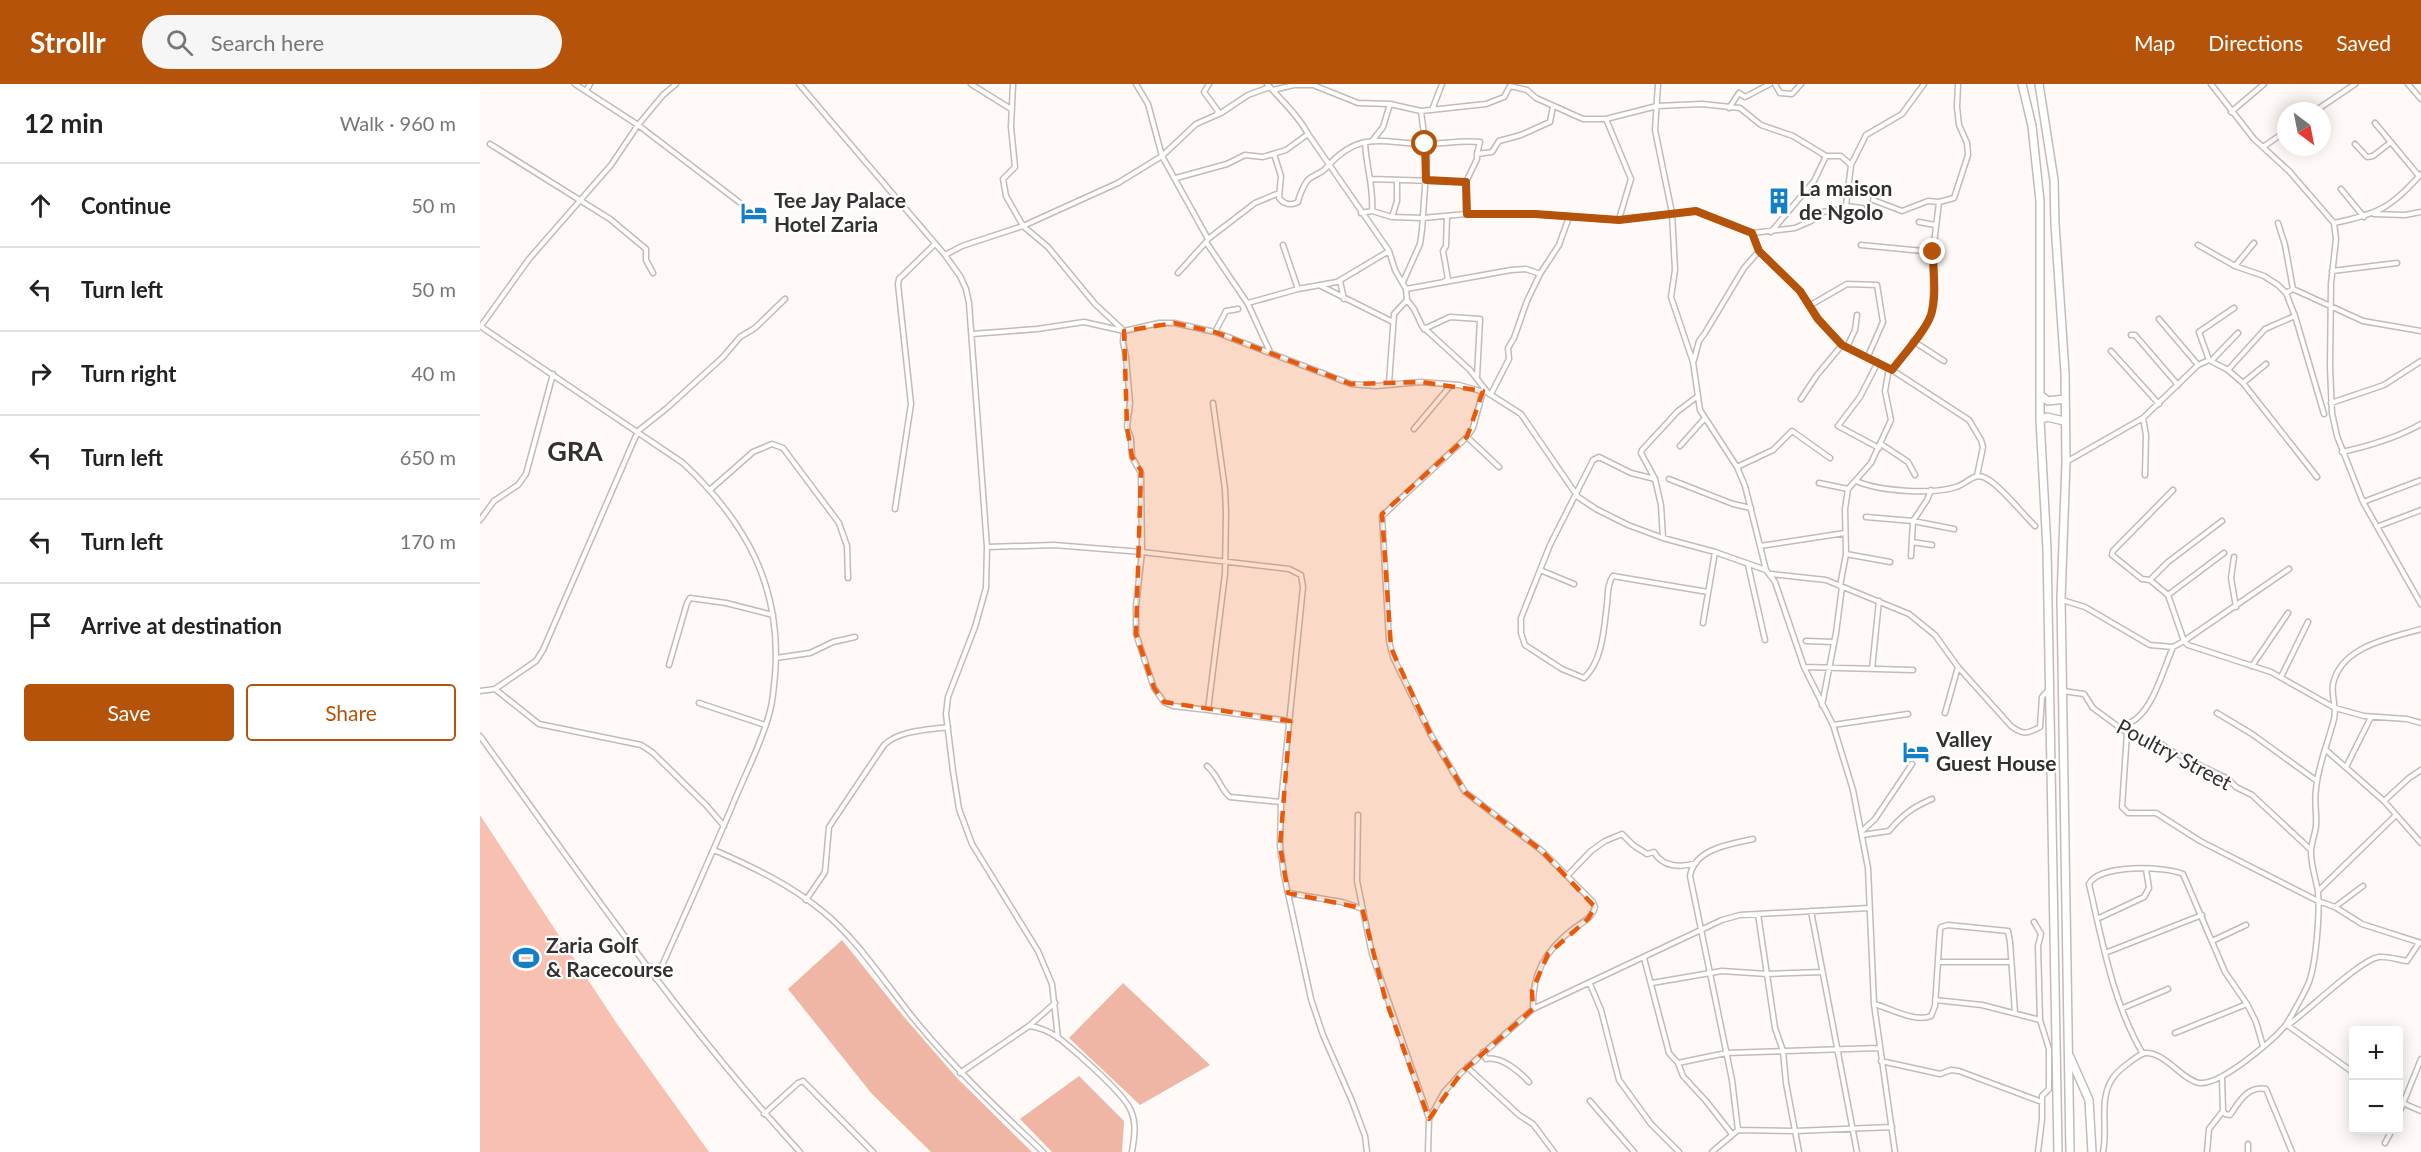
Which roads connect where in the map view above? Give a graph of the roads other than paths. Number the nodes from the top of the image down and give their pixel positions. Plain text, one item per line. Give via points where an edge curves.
1 (575, 84) edge
2 (590, 84) edge
3 (676, 84) edge
4 (799, 84) edge
5 (971, 84) edge
6 (1013, 84) edge
7 (1136, 84) edge
8 (1209, 84) edge
9 (1313, 84) edge
10 (1335, 84) edge
11 (1442, 84) edge
12 (1658, 84) edge
13 (1770, 84) edge
14 (1775, 84) edge
15 (1801, 84) edge
16 (1924, 84) edge
17 (1958, 84) edge
18 (2022, 84) edge
19 (2039, 84) edge
20 (2211, 84) edge
21 (2264, 84) edge
22 (2341, 84) edge
23 (2355, 84) edge
24 (2408, 84) edge
25 (1510, 85) edge
26 (1270, 87) edge
27 (2346, 90) junction
28 (586, 91) junction
29 (1332, 92) junction
30 (2421, 99) edge
31 (2328, 102) edge
32 (1390, 104) junction
33 (1556, 106) junction
34 (1657, 106) junction
35 (1729, 108) junction
36 (1011, 110) junction
37 (1432, 110) junction
38 (1420, 111) junction
39 (2231, 112) junction
40 (1216, 114) junction
41 (1606, 119) junction
42 (2375, 123) dead end
43 (638, 125) junction
44 (1308, 134) junction
45 (2277, 137) edge
46 (1373, 140) junction
47 (1365, 142) junction
48 (2391, 142) junction
49 (490, 144) dead end
50 (1425, 144) junction
51 (2355, 144) dead end
52 (2263, 147) junction
53 (1274, 154) junction
54 (1477, 154) junction
55 (1162, 156) junction
56 (1826, 156) junction
57 (1329, 163) junction
58 (1851, 165) junction
59 (2420, 175) edge
60 (1176, 178) junction
61 (1371, 179) junction
62 (1397, 180) junction
63 (1426, 180) junction
64 (1466, 182) junction
65 (2341, 189) dead end
66 (1279, 194) junction
67 (1873, 200) dead end
68 (580, 201) junction
69 (739, 202) dead end
70 (1939, 202) junction
71 (1846, 206) junction
72 (1862, 208) dead end
73 (1372, 211) junction
74 (1822, 212) junction
75 (2421, 212) edge
76 (1361, 213) junction
77 (1672, 213) junction
78 (1467, 214) junction
79 (2372, 214) junction
80 (1447, 216) junction
81 (1392, 217) junction
82 (1569, 217) junction
83 (2364, 217) junction
84 (1423, 218) junction
85 (1822, 218) dead end
86 (1619, 220) junction
87 (1919, 222) dead end
88 (2334, 223) junction
89 (2278, 224) dead end
90 (1935, 225) junction
91 (1023, 226) junction
92 (1771, 232) junction
93 (1752, 233) junction
94 (1207, 240) junction
95 (2254, 243) dead end
96 (934, 244) junction
97 (1283, 245) dead end
98 (1861, 245) dead end
99 (2198, 245) dead end
100 (1389, 251) junction
101 (1759, 251) junction
102 (1933, 252) junction
103 (945, 255) junction
104 (2397, 263) dead end
105 (2235, 266) junction
106 (2332, 271) junction
107 (653, 273) dead end
108 (1179, 273) dead end
109 (1540, 273) junction
110 (1340, 281) junction
111 (1445, 281) junction
112 (1403, 282) junction
113 (1320, 286) junction
114 (1298, 289) junction
115 (1406, 289) junction
116 (2293, 289) junction
117 (2286, 293) junction
118 (785, 299) dead end
119 (1344, 299) junction
120 (1407, 300) junction
121 (1248, 303) junction
122 (1809, 306) junction
123 (2331, 306) junction
124 (2234, 308) dead end
125 (1238, 309) dead end
126 (1857, 315) dead end
127 (2295, 315) junction
128 (2159, 319) dead end
129 (1393, 322) junction
130 (481, 326) edge
131 (1424, 329) junction
132 (1124, 331) junction
133 (1215, 332) junction
134 (2421, 332) edge
135 (2238, 333) dead end
136 (972, 334) junction
137 (2131, 335) dead end
138 (1913, 341) junction
139 (1845, 346) junction
140 (2111, 351) dead end
141 (1270, 352) junction
142 (1868, 356) junction
143 (2210, 360) junction
144 (1944, 361) dead end
145 (2421, 361) edge
146 (1693, 362) junction
147 (1878, 362) junction
148 (2265, 364) dead end
149 (2198, 365) junction
150 (1890, 369) junction
151 (2228, 370) junction
152 (553, 374) junction
153 (1477, 378) junction
154 (1389, 383) junction
155 (2243, 383) junction
156 (1451, 385) junction
157 (2178, 385) junction
158 (1487, 393) junction
159 (2040, 395) junction
160 (1698, 396) junction
161 (1802, 399) dead end
162 (2065, 399) junction
163 (1213, 403) dead end
164 (2159, 404) junction
165 (2331, 404) junction
166 (2324, 414) dead end
167 (1705, 418) junction
168 (2143, 418) junction
169 (2040, 420) junction
170 (2064, 421) junction
171 (2421, 424) edge
172 (1414, 429) dead end
173 (638, 431) junction
174 (1467, 437) junction
175 (1680, 446) dead end
176 (1880, 446) junction
177 (2342, 452) junction
178 (1830, 458) dead end
179 (2066, 462) junction
180 (1499, 467) dead end
181 (1737, 467) junction
182 (1915, 475) dead end
183 (2145, 475) dead end
184 (1977, 476) junction
185 (2317, 477) dead end
186 (1655, 479) junction
187 (1669, 479) dead end
188 (1856, 480) junction
189 (2421, 480) edge
190 (1819, 483) dead end
191 (711, 489) junction
192 (1848, 489) junction
193 (1931, 490) junction
194 (2173, 490) dead end
195 (1575, 492) junction
196 (2363, 502) junction
197 (1751, 508) junction
198 (895, 509) dead end
199 (2421, 510) edge
200 (1866, 517) dead end
201 (480, 520) edge
202 (1913, 521) junction
203 (2222, 521) dead end
204 (2035, 525) dead end
205 (2379, 526) junction
206 (1954, 529) dead end
207 (1845, 533) junction
208 (1663, 538) junction
209 (1912, 542) junction
210 (1932, 545) dead end
211 (1760, 546) junction
212 (987, 547) junction
213 (1143, 552) junction
214 (1714, 552) junction
215 (1846, 554) junction
216 (2224, 554) dead end
217 (1911, 556) dead end
218 (2234, 557) dead end
219 (1225, 562) junction
220 (1890, 562) dead end
221 (1748, 564) junction
222 (2289, 569) dead end
223 (1540, 570) junction
224 (1768, 572) junction
225 (848, 578) dead end
226 (2150, 580) junction
227 (1574, 584) dead end
228 (1841, 587) junction
229 (1708, 592) junction
230 (2168, 595) junction
231 (2061, 599) junction
232 (1879, 601) junction
233 (2421, 604) edge
234 (2236, 607) junction
235 (2288, 613) dead end
236 (773, 615) junction
237 (2308, 622) dead end
238 (1703, 623) dead end
239 (2421, 629) edge
240 (855, 637) dead end
241 (1765, 640) dead end
242 (1806, 641) dead end
243 (2184, 641) junction
244 (1834, 642) junction
245 (2173, 647) junction
246 (776, 658) junction
247 (669, 665) dead end
248 (2252, 666) junction
249 (1804, 667) junction
250 (1958, 667) junction
251 (1828, 669) junction
252 (1872, 669) junction
253 (1913, 670) dead end
254 (2281, 677) junction
255 (2050, 687) junction
256 (495, 689) junction
257 (480, 691) edge
258 (2063, 691) junction
259 (699, 703) dead end
260 (1822, 705) junction
261 (2335, 708) junction
262 (1208, 711) junction
263 (1945, 713) dead end
264 (2217, 713) dead end
265 (1908, 714) dead end
266 (2371, 717) junction
267 (1290, 721) junction
268 (2421, 723) edge
269 (1833, 725) junction
270 (765, 726) junction
271 (948, 727) junction
272 (2118, 727) junction
273 (2127, 733) junction
274 (480, 736) edge
275 (2325, 750) junction
276 (1912, 764) dead end
277 (1207, 766) dead end
278 (2346, 767) junction
279 (2421, 770) edge
280 (2317, 781) junction
281 (1932, 799) dead end
282 (2384, 801) junction
283 (1281, 802) junction
284 (1358, 815) dead end
285 (2395, 816) junction
286 (723, 826) junction
287 (1862, 833) junction
288 (1753, 839) dead end
289 (2421, 843) edge
290 (714, 850) junction
291 (2311, 850) junction
292 (1697, 863) junction
293 (2146, 869) junction
294 (1567, 876) junction
295 (2363, 886) dead end
296 (2318, 891) junction
297 (1288, 893) junction
298 (807, 900) junction
299 (2318, 901) junction
300 (2335, 907) junction
301 (1869, 908) junction
302 (1363, 909) junction
303 (1811, 912) junction
304 (1758, 914) junction
305 (2202, 915) junction
306 (2097, 919) junction
307 (2034, 922) dead end
308 (2246, 925) dead end
309 (1701, 930) junction
310 (2212, 941) junction
311 (2420, 943) edge
312 (2104, 953) junction
313 (1644, 958) junction
314 (1938, 962) junction
315 (2011, 962) junction
316 (1710, 972) junction
317 (1822, 972) junction
318 (1767, 974) junction
319 (656, 979) junction
320 (1652, 983) junction
321 (1590, 984) junction
322 (2168, 989) dead end
323 (1935, 1000) junction
324 (1054, 1003) junction
325 (1874, 1004) junction
326 (2247, 1004) junction
327 (2123, 1008) junction
328 (1533, 1009) junction
329 (2015, 1013) junction
330 (2040, 1020) junction
331 (2287, 1025) junction
332 (1029, 1026) junction
333 (2175, 1033) dead end
334 (1058, 1038) junction
335 (2263, 1046) junction
336 (1879, 1048) junction
337 (2068, 1048) junction
338 (1838, 1049) junction
339 (1783, 1051) junction
340 (1483, 1052) junction
341 (1726, 1053) junction
342 (2143, 1054) junction
343 (2421, 1059) edge
344 (1881, 1061) junction
345 (1678, 1062) junction
346 (1467, 1068) junction
347 (2349, 1069) edge
348 (960, 1073) junction
349 (2222, 1077) junction
350 (1529, 1082) dead end
351 (1590, 1101) dead end
352 (2042, 1102) junction
353 (2405, 1103) junction
354 (2403, 1107) edge
355 (2223, 1111) junction
356 (2421, 1111) edge
357 (764, 1114) junction
358 (1429, 1119) junction
359 (1892, 1127) junction
360 (1853, 1129) junction
361 (1738, 1130) junction
362 (1795, 1131) junction
363 (1732, 1134) junction
364 (2390, 1134) edge
365 (2385, 1143) dead end
366 (2248, 1144) dead end
367 (800, 1152) edge
368 (873, 1152) edge
369 (1044, 1152) edge
370 (1132, 1152) edge
371 (1367, 1152) edge
372 (1428, 1152) edge
373 (1554, 1152) edge
374 (1634, 1152) edge
375 (1679, 1152) edge
376 (1712, 1152) edge
377 (1799, 1152) edge
378 (1857, 1152) edge
379 (1895, 1152) edge
380 (2038, 1152) edge
381 (2056, 1152) edge
382 (2070, 1152) edge
383 (2092, 1152) edge
384 (2103, 1152) edge
385 (2207, 1152) edge
386 (2248, 1152) edge
387 (2292, 1152) edge

1 - 28 street
2 - 28 street
3 - 43 street
4 - 96 street
5 - 36 street
6 - 36 street
7 - 55 street via 1148,104
8 - 40 street via 1204,92 1218,111
9 - 26 street
9 - 29 street
10 - 29 street
11 - 37 street
12 - 34 street
13 - 35 street via 1745,97 1739,93
14 - 15 street via 1780,93 1792,94
16 - 58 street via 1902,114 1866,135
17 - 70 street via 1959,124 1968,155 1954,198
18 - 159 highway via 2032,126 2040,201
19 - 162 highway via 2054,180
20 - 39 street
21 - 39 street
22 - 27 street
23 - 27 street
24 - 30 street
25 - 33 street
25 - 37 street via 1497,101
26 - 40 street
26 - 44 street
27 - 31 street
28 - 43 street
29 - 32 street via 1358,103
32 - 38 street
32 - 46 street via 1383,127
33 - 41 street via 1583,119
33 - 54 street via 1550,122 1496,142 1492,152
34 - 35 street via 1702,104
34 - 41 street
34 - 77 street via 1655,130
35 - 56 street via 1740,108 1761,125 1793,136
36 - 91 street via 1015,167 1003,179 1006,196
37 - 38 street
38 - 50 street
39 - 52 street
40 - 55 street via 1190,128
41 - 86 street via 1631,179
42 - 48 street
43 - 68 street
43 - 69 street
44 - 53 street via 1289,149
44 - 57 street
45 - 52 street
46 - 47 street
46 - 50 street
47 - 57 street
47 - 61 street
48 - 51 street via 2367,157
48 - 59 street
49 - 68 street
50 - 54 street via 1480,142
50 - 63 street
52 - 88 street
53 - 60 street via 1258,158 1245,155
53 - 66 street via 1281,176
54 - 64 street
55 - 60 street
55 - 91 street via 1118,183
56 - 58 street via 1841,156
56 - 92 street via 1814,181
57 - 66 street via 1307,181 1296,203 1283,202
57 - 76 street
58 - 71 street
59 - 79 street via 2382,210
60 - 94 street
61 - 62 street
61 - 73 street
62 - 63 street
62 - 81 street
63 - 64 street
63 - 84 street
64 - 78 street
65 - 83 street
66 - 94 street via 1255,204
67 - 70 street via 1902,211 1928,201
68 - 107 street via 643,245
68 - 130 street via 530,259
70 - 90 street
71 - 72 street
71 - 74 street
73 - 76 street
73 - 81 street
74 - 85 street
74 - 92 street via 1795,228
75 - 79 street
76 - 100 street
77 - 86 street
77 - 93 street via 1696,211
77 - 146 street via 1675,270 1671,297
78 - 80 street
78 - 82 street
79 - 83 street
80 - 84 street
80 - 111 street
81 - 84 street
82 - 86 street
82 - 109 street via 1559,245
83 - 88 street
84 - 112 street via 1420,244
87 - 90 street
88 - 106 street
89 - 116 street
90 - 102 street
91 - 103 street
91 - 132 street via 1048,247 1095,304
92 - 93 street
93 - 101 street
94 - 108 street
94 - 121 street
95 - 105 street
96 - 103 street
96 - 198 street via 898,284 911,404
97 - 114 street
98 - 102 street
99 - 105 street
100 - 110 street
100 - 112 street
101 - 122 street via 1800,291
101 - 146 street via 1744,268 1699,341
102 - 138 street via 1931,315
103 - 136 street via 966,289
104 - 106 street
105 - 117 street via 2264,276
106 - 123 street
109 - 111 street via 1521,269
109 - 158 street via 1508,348 1509,359
110 - 113 street
110 - 119 street
111 - 115 street
112 - 115 street
113 - 114 street
113 - 119 street
114 - 121 street
115 - 120 street
116 - 117 street
116 - 123 street
117 - 127 street
118 - 173 street
119 - 129 street
120 - 129 street
120 - 131 street
121 - 141 street
122 - 139 street
122 - 142 street via 1847,284 1877,285 1882,322
123 - 134 street via 2363,321
123 - 165 street
124 - 143 street via 2199,332
125 - 133 street via 1226,311
126 - 139 street via 1855,330
127 - 151 street via 2265,329
127 - 166 street
128 - 149 street
129 - 154 street
130 - 152 street
131 - 153 street
131 - 153 street via 1450,317 1480,319
132 - 133 street via 1168,322
132 - 136 street via 1084,322
132 - 213 street via 1130,403 1127,427 1132,457 1141,472
133 - 141 street
135 - 143 street
136 - 212 street
137 - 157 street
138 - 144 street
138 - 150 street
139 - 142 street
139 - 161 street via 1817,375
140 - 164 street
141 - 154 street via 1351,384
142 - 147 street
143 - 149 street
143 - 151 street
145 - 165 street via 2384,385
146 - 160 street
147 - 150 street
147 - 176 street via 1860,397 1838,426
148 - 155 street
149 - 157 street
150 - 176 street via 1886,391 1891,420
150 - 184 street via 1969,420 1983,447
151 - 155 street
152 - 173 street
152 - 201 street via 526,474 518,485 494,501
153 - 158 street
154 - 156 street
155 - 185 street
156 - 158 street
156 - 172 street
157 - 164 street
158 - 174 street
158 - 195 street via 1521,414
159 - 162 highway via 2048,401
159 - 169 highway
160 - 167 street
160 - 186 street via 1678,411 1642,450
162 - 170 highway
163 - 219 street via 1226,489
164 - 168 street
165 - 177 street
167 - 175 street
167 - 181 street
168 - 179 street
168 - 183 street
169 - 170 highway via 2048,417
169 - 255 highway
170 - 179 highway
171 - 177 street
173 - 191 street
173 - 256 street via 543,650 536,661
174 - 180 street
174 - 294 street via 1382,516 1390,648 1431,735 1465,792 1542,851
176 - 182 street via 1908,462
176 - 188 street
177 - 196 street
178 - 181 street via 1792,431 1773,450
179 - 231 highway
181 - 197 street
184 - 193 street via 1955,487
184 - 204 street via 1988,480
186 - 195 street via 1595,457
186 - 208 street
187 - 197 street
188 - 192 street
188 - 193 street via 1873,487
189 - 196 street
190 - 192 street
191 - 225 street via 753,452 777,444 839,523 847,546
191 - 236 street via 742,534 761,572
192 - 207 street
193 - 202 street
194 - 226 street via 2113,551 2115,558 2144,581
195 - 208 street via 1596,509
195 - 223 street
196 - 205 street
197 - 211 street
199 - 205 street
200 - 202 street
202 - 206 street
202 - 209 street
203 - 226 street
205 - 233 street
207 - 211 street
207 - 215 street
208 - 214 street
209 - 210 street
209 - 217 street
211 - 224 street
212 - 213 street via 1054,545
212 - 271 street via 986,588 948,697
213 - 219 street
213 - 262 street via 1136,634 1154,688 1164,702 1173,706
214 - 221 street
214 - 229 street
215 - 220 street
215 - 228 street
216 - 230 street
218 - 234 street via 2231,579
219 - 262 street
219 - 267 street via 1289,569 1301,575
221 - 224 street
221 - 241 street
222 - 234 street
223 - 227 street
223 - 229 street via 1521,618 1522,641 1562,669 1584,678 1598,655 1613,576
224 - 228 street via 1810,577
224 - 249 street
226 - 230 street
228 - 232 street
228 - 244 street
229 - 238 street
230 - 243 street
231 - 245 street via 2085,607 2150,645
231 - 258 highway
232 - 250 street via 1904,610 1930,630
232 - 252 street
234 - 243 street
235 - 248 street
236 - 246 street
236 - 247 street via 690,598
237 - 254 street
239 - 261 street via 2379,640 2349,659 2334,680
240 - 246 street via 810,653
242 - 244 street
243 - 245 street
243 - 248 street
244 - 251 street
245 - 272 street via 2154,693 2138,717
246 - 270 street via 773,699
248 - 254 street
249 - 251 street
249 - 260 street
250 - 255 street via 2021,734 2040,727 2042,697
250 - 263 street
251 - 252 street
251 - 260 street
252 - 253 street
254 - 261 street
255 - 381 highway
256 - 257 street
256 - 286 street via 539,724 641,745
258 - 272 street, Poultry Street via 2084,694 2093,708
258 - 337 highway
259 - 270 street
260 - 269 street
261 - 266 street
261 - 275 street
262 - 267 street
264 - 280 street
265 - 269 street
266 - 268 street
266 - 278 street
267 - 283 street
269 - 287 street
270 - 286 street
271 - 298 street via 912,732 884,745 829,827 825,872
271 - 324 street via 964,826 1038,951 1052,984
272 - 273 street, Poultry Street
273 - 291 street, Poultry Street via 2160,743 2228,779 2252,795
273 - 299 street via 2124,811 2156,813 2200,841
274 - 319 street
275 - 278 street
275 - 280 street
276 - 287 street
277 - 283 street via 1230,797
278 - 282 street
279 - 282 street
280 - 291 street
281 - 287 street via 1900,816 1889,831
282 - 285 street
283 - 297 street via 1280,846
284 - 302 street via 1358,881
285 - 289 street
285 - 296 street
286 - 290 street
287 - 301 street
288 - 292 street via 1717,847
290 - 298 street via 764,873
290 - 319 street
291 - 296 street
292 - 294 street via 1684,866 1659,860 1654,852 1647,854 1622,834 1591,851
292 - 309 street via 1690,876
293 - 305 street via 2183,874
293 - 306 street via 2149,888 2144,897
293 - 306 street via 2128,867 2091,880
294 - 328 street via 1593,902 1594,911 1548,954 1532,991
295 - 300 street
296 - 299 street
297 - 302 street
297 - 371 street via 1311,999 1365,1136
298 - 348 street via 843,931
299 - 300 street
299 - 331 street via 2309,984
300 - 311 street via 2362,924
301 - 303 street
301 - 325 street
302 - 358 street via 1382,987
303 - 304 street
303 - 317 street
304 - 309 street via 1722,920
304 - 318 street
305 - 310 street
305 - 312 street
306 - 312 street
307 - 330 street via 2041,934
308 - 310 street
309 - 313 street
309 - 316 street
310 - 326 street via 2225,972
311 - 331 street via 2407,961 2373,959
312 - 327 street
313 - 320 street
313 - 321 street
314 - 315 street
314 - 315 street via 1940,930 1948,925 2005,929 2010,933
314 - 323 street
315 - 329 street
316 - 318 street
316 - 320 street
316 - 341 street
317 - 318 street
317 - 338 street
318 - 339 street via 1775,1028
319 - 357 street
320 - 345 street via 1669,1053
321 - 328 street
321 - 375 street via 1601,1010 1619,1080 1651,1124
322 - 327 street
323 - 325 street via 1933,1014 1925,1018
323 - 329 street
324 - 332 street
324 - 334 street
325 - 336 street
326 - 333 street
326 - 335 street
327 - 342 street
328 - 340 street
329 - 330 street
330 - 352 street via 2049,1049 2049,1089
331 - 335 street
331 - 347 street
332 - 334 street
332 - 348 street
334 - 370 street via 1131,1109 1136,1126
335 - 349 street
336 - 338 street
336 - 344 street
337 - 382 highway
337 - 383 highway via 2089,1100
338 - 339 street
338 - 360 street
339 - 341 street
339 - 362 street
340 - 346 street
340 - 350 street via 1486,1059 1511,1067
341 - 345 street
341 - 361 street
342 - 349 street via 2152,1054 2197,1082
342 - 384 street via 2117,1072 2107,1089
343 - 353 street
344 - 352 street via 1940,1074 1959,1071
344 - 359 street
345 - 363 street via 1683,1076
346 - 358 street via 1444,1092
346 - 373 street via 1533,1124
348 - 369 street
349 - 355 street
351 - 374 street
352 - 380 street
353 - 354 street
353 - 356 street
355 - 385 street via 2209,1129
355 - 387 street via 2230,1114 2251,1090 2266,1089
357 - 367 street
357 - 368 street via 803,1081
358 - 372 street
359 - 360 street
359 - 379 street
360 - 362 street
360 - 378 street
361 - 362 street
361 - 363 street
362 - 377 street
363 - 376 street
364 - 365 street
366 - 386 street

